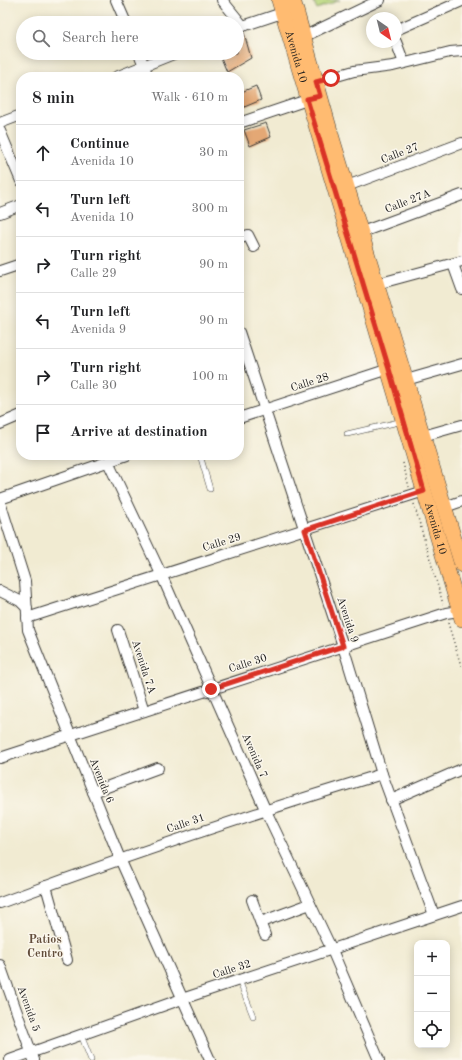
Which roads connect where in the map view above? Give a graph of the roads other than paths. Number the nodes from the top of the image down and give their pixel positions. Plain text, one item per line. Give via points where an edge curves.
1 (116, 0) edge
2 (222, 0) edge
3 (380, 0) edge
4 (462, 1) edge
5 (287, 5) edge
6 (123, 16) edge
7 (233, 16) edge
8 (244, 25) edge
9 (402, 27) edge
10 (303, 37) junction
11 (398, 48) edge
12 (462, 51) edge
13 (142, 60) edge
14 (159, 60) edge
15 (404, 63) junction
16 (144, 66) junction
17 (129, 72) edge
18 (146, 72) edge
19 (315, 93) junction
20 (16, 117) edge
21 (244, 121) edge
22 (0, 123) edge
23 (0, 131) edge
24 (462, 143) edge
25 (16, 169) edge
26 (347, 186) junction
27 (462, 195) edge
28 (16, 207) edge
29 (0, 213) edge
30 (362, 232) junction
31 (244, 237) edge
32 (254, 247) dead end
33 (457, 262) edge
34 (16, 266) edge
35 (0, 271) edge
36 (377, 284) junction
37 (462, 289) edge
38 (244, 346) edge
39 (462, 364) edge
40 (389, 369) junction
41 (406, 380) junction
42 (266, 410) junction
43 (16, 417) edge
44 (244, 417) edge
45 (404, 421) junction
46 (0, 424) edge
47 (462, 425) edge
48 (347, 434) dead end
49 (423, 436) junction
50 (113, 460) edge
51 (202, 460) edge
52 (108, 462) junction
53 (210, 488) dead end
54 (424, 491) junction
55 (0, 500) edge
56 (462, 501) edge
57 (445, 507) junction
58 (305, 530) junction
59 (462, 565) edge
60 (161, 574) junction
61 (0, 591) edge
62 (27, 613) junction
63 (461, 615) edge
64 (118, 630) dead end
65 (343, 646) junction
66 (211, 689) junction
67 (144, 711) junction
68 (70, 737) junction
69 (0, 758) edge
70 (158, 768) dead end
71 (462, 769) edge
72 (382, 774) junction
73 (93, 792) junction
74 (391, 800) junction
75 (265, 809) junction
76 (120, 859) junction
77 (46, 886) junction
78 (252, 900) dead end
79 (0, 903) edge
80 (310, 904) junction
81 (462, 906) edge
82 (434, 915) junction
83 (261, 922) junction
84 (265, 935) dead end
85 (332, 950) junction
86 (67, 960) dead end
87 (0, 965) edge
88 (239, 980) junction
89 (182, 999) junction
90 (253, 1016) dead end
91 (82, 1035) junction
92 (33, 1056) edge
93 (10, 1060) edge
94 (92, 1060) edge
95 (210, 1060) edge
96 (379, 1060) edge

1 - 6 street
2 - 7 street
3 - 10 street
4 - 9 street
5 - 8 street
5 - 10 main road, Avenida 10
5 - 19 main road, Avenida 10
10 - 19 main road, Avenida 10
11 - 15 street
12 - 15 street
13 - 16 street
14 - 16 street
15 - 19 street via 354,71
16 - 17 street
16 - 18 street
19 - 21 street
19 - 26 main road, Avenida 10
19 - 40 main road, Avenida 10
20 - 22 street
23 - 25 street
24 - 26 street, Calle 27
26 - 30 main road, Avenida 10
27 - 30 street, Calle 27A
28 - 29 street
30 - 36 main road, Avenida 10
31 - 32 street via 248,235
33 - 36 street
33 - 37 street
34 - 35 street
36 - 41 main road, Avenida 10
38 - 42 street, Avenida 9
39 - 41 street
40 - 42 street, Calle 28
40 - 45 main road, Avenida 10
41 - 49 main road, Avenida 10
42 - 44 street, Calle 28
42 - 58 street, Avenida 9
43 - 46 street
45 - 48 lane
45 - 54 main road, Avenida 10
47 - 49 street
49 - 57 main road, Avenida 10
50 - 52 street
51 - 53 lane
52 - 55 street
52 - 60 street, Avenida 7
54 - 58 street, Calle 29
54 - 63 main road, Avenida 10
55 - 62 street, Avenida 6 via 25,581
56 - 57 street
57 - 59 main road, Avenida 10
58 - 60 street, Calle 29
58 - 65 street, Avenida 9
60 - 62 street, Calle 29
60 - 66 street, Avenida 7
61 - 62 street via 10,595
62 - 68 street, Avenida 6 via 28,630
63 - 65 street, Calle 30 via 446,613
64 - 67 street, Avenida 7A
65 - 66 street, Calle 30
65 - 72 street, Avenida 9
66 - 67 street, Calle 30
66 - 75 street, Avenida 7
67 - 68 street, Calle 30
68 - 69 street, Calle 30
68 - 73 street, Avenida 6
70 - 73 street
71 - 74 street
72 - 74 street, Avenida 9
72 - 75 street, Calle 31
73 - 76 street, Avenida 6
74 - 82 street, Avenida 9
75 - 76 street, Calle 31
75 - 80 street, Avenida 7
76 - 77 street, Calle 31
76 - 89 street, Avenida 6
77 - 79 street, Calle 31
77 - 86 street
78 - 83 street
80 - 83 street
80 - 85 street, Avenida 7
81 - 82 street, Calle 32
82 - 85 street, Calle 32
83 - 84 street
85 - 88 street, Calle 32
85 - 96 street, Avenida 7
87 - 92 street, Avenida 5
88 - 89 street, Calle 32
88 - 90 lane
89 - 91 street, Calle 32
89 - 95 street, Avenida 6
91 - 92 street, Calle 32
91 - 94 lane
92 - 93 street, Calle 32

